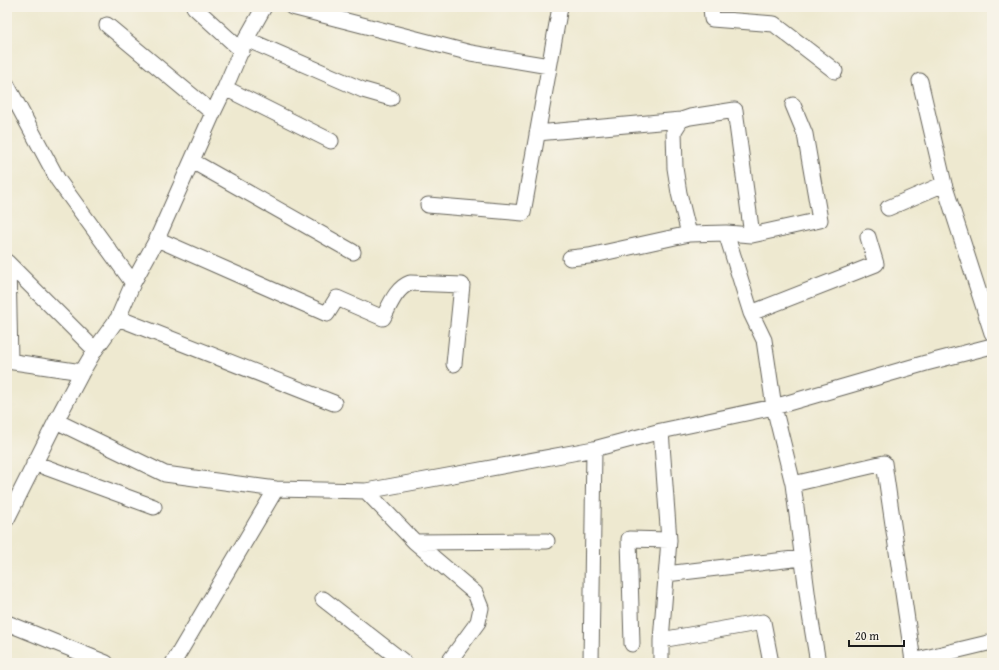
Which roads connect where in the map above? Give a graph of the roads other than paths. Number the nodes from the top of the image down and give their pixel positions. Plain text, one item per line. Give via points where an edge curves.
1 (194, 7) edge
2 (264, 7) edge
3 (292, 7) edge
4 (560, 7) edge
5 (711, 7) edge
6 (107, 25) dead end
7 (244, 45) junction
8 (549, 66) junction
9 (835, 71) dead end
10 (920, 81) dead end
11 (7, 85) edge
12 (226, 88) junction
13 (390, 98) dead end
14 (792, 105) dead end
15 (213, 113) junction
16 (681, 120) junction
17 (537, 133) junction
18 (331, 141) dead end
19 (192, 161) junction
20 (944, 184) junction
21 (428, 204) dead end
22 (888, 208) dead end
23 (726, 233) junction
24 (690, 234) junction
25 (752, 234) junction
26 (868, 237) dead end
27 (157, 240) junction
28 (353, 252) dead end
29 (570, 258) dead end
30 (8, 263) edge
31 (133, 283) junction
32 (751, 313) junction
33 (118, 318) junction
34 (992, 333) edge
35 (992, 346) edge
36 (95, 350) junction
37 (9, 361) edge
38 (454, 364) dead end
39 (82, 372) junction
40 (334, 403) dead end
41 (774, 407) junction
42 (56, 421) junction
43 (661, 431) junction
44 (594, 449) junction
45 (34, 463) junction
46 (793, 484) junction
47 (276, 489) junction
48 (366, 491) junction
49 (11, 501) edge
50 (154, 507) dead end
51 (7, 519) edge
52 (669, 540) junction
53 (547, 541) dead end
54 (415, 542) junction
55 (802, 558) junction
56 (666, 574) junction
57 (323, 599) dead end
58 (7, 623) edge
59 (661, 640) junction
60 (992, 642) edge
61 (632, 644) dead end
62 (106, 663) edge
63 (173, 663) edge
64 (404, 663) edge
65 (448, 663) edge
66 (591, 663) edge
67 (662, 663) edge
68 (771, 663) edge
69 (818, 663) edge

1 - 7 street
2 - 7 street
3 - 8 street via 471,54
4 - 8 street
5 - 9 street via 712,19 774,24
6 - 15 street
7 - 12 street
7 - 13 street
8 - 17 street
10 - 20 street
11 - 31 street via 58,180
12 - 15 street
12 - 18 street
14 - 25 street via 806,134 820,220
15 - 19 street
16 - 17 street
16 - 24 street via 674,131 675,168
16 - 25 street via 735,110
17 - 21 street via 523,213
19 - 27 street
19 - 28 street
20 - 22 street
20 - 34 street
23 - 24 street
23 - 25 street
23 - 32 street
24 - 29 street
26 - 32 street via 876,264
27 - 31 street
27 - 38 street via 327,314 337,298 383,318 398,291 410,283 462,285
30 - 36 street
30 - 37 street
31 - 33 street
32 - 41 street via 764,340
33 - 36 street
33 - 40 street
35 - 41 street
36 - 39 street
37 - 39 street
39 - 42 street
41 - 43 street
41 - 46 street
42 - 45 street
42 - 47 street via 165,474
43 - 44 street
43 - 52 street
44 - 48 street
44 - 66 street
45 - 49 street
45 - 50 street
46 - 55 street
46 - 60 street via 884,463 913,661
47 - 48 street
47 - 63 street
48 - 54 street
49 - 51 street
52 - 56 street
52 - 61 street via 629,540
53 - 54 street
54 - 65 street via 475,593 482,608 478,622
55 - 56 street
55 - 69 street
56 - 59 street
57 - 64 street
58 - 62 street
59 - 67 street
59 - 68 street via 763,622

